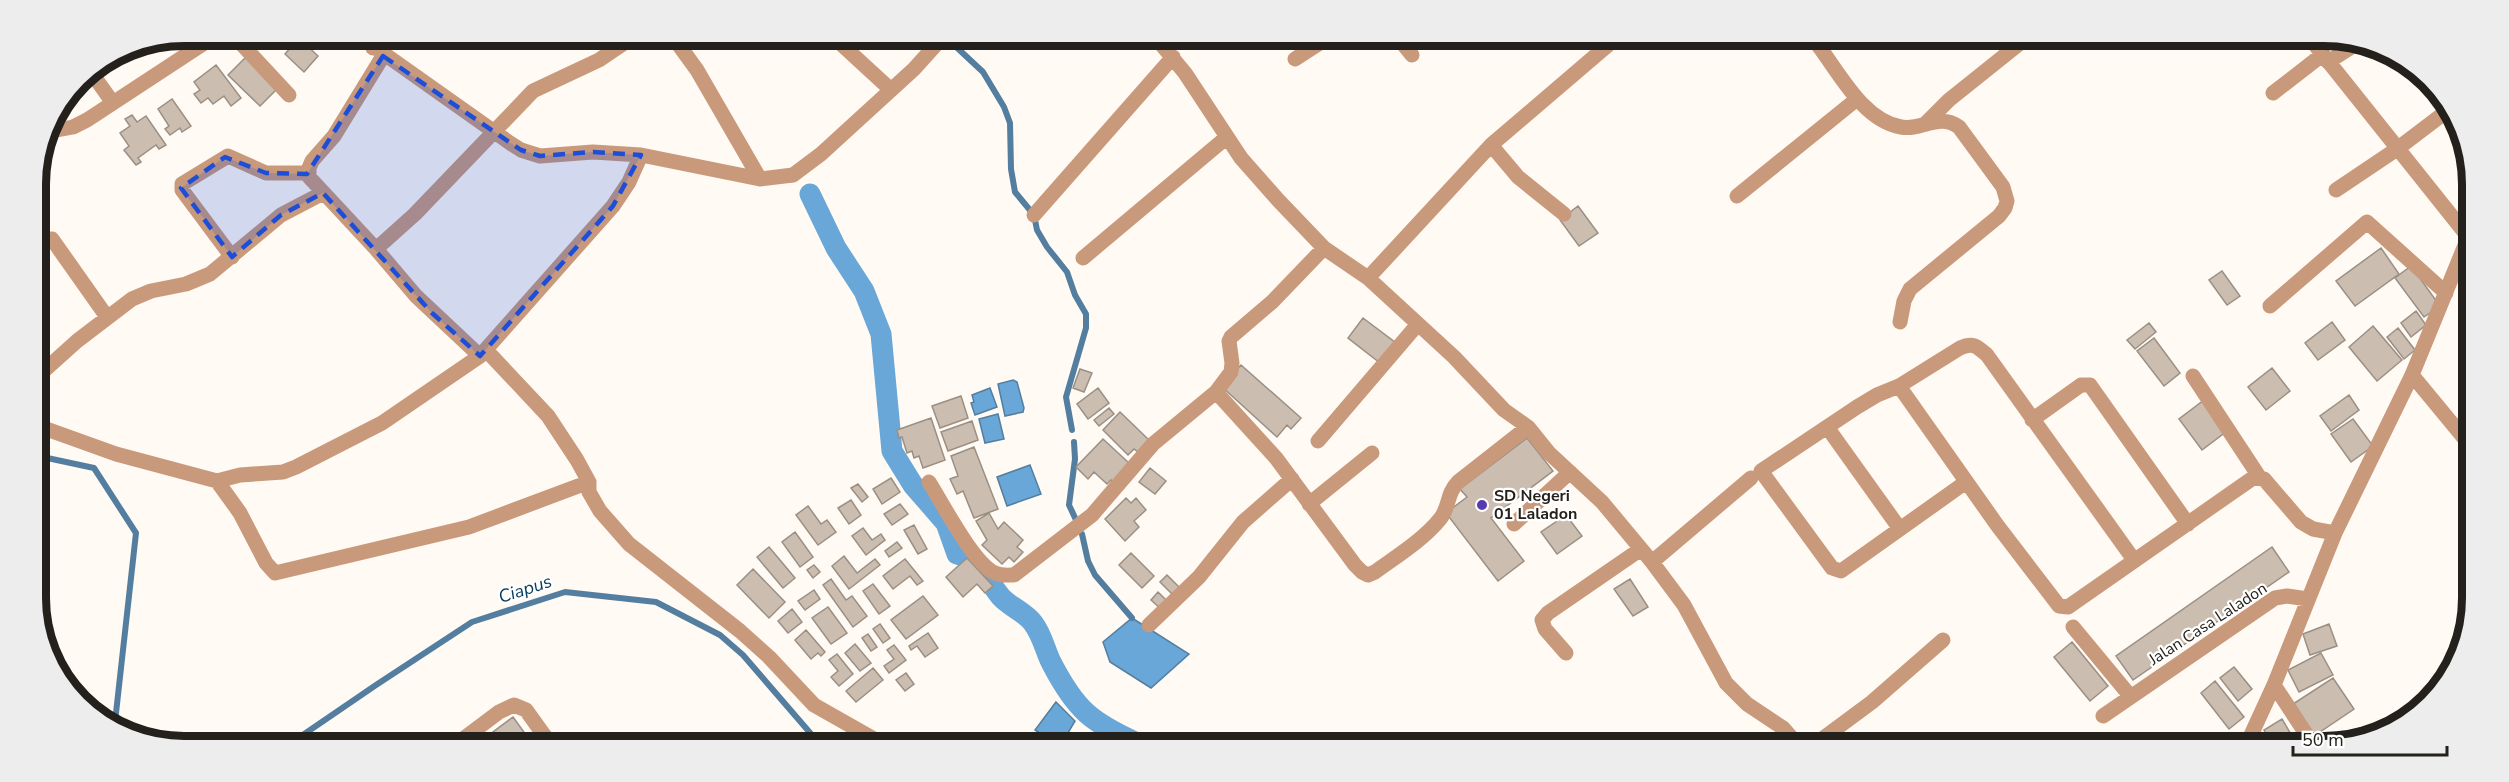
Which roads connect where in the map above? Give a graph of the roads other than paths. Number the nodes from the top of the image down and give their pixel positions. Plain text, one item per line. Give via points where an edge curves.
1 (1314, 46) edge
2 (1405, 46) edge
3 (1606, 46) edge
4 (1819, 46) edge
5 (2016, 46) edge
6 (2316, 46) edge
7 (198, 47) edge
8 (244, 47) edge
9 (372, 47) edge
10 (381, 47) edge
11 (619, 47) edge
12 (680, 47) edge
13 (844, 47) edge
14 (934, 47) edge
15 (1164, 47) edge
16 (2345, 48) edge
17 (378, 52) junction
18 (1412, 55) dead end
19 (1173, 57) junction
20 (2325, 58) junction
21 (1295, 59) dead end
22 (96, 79) edge
23 (890, 89) junction
24 (2273, 93) dead end
25 (290, 95) dead end
26 (1857, 99) junction
27 (113, 103) junction
28 (2443, 114) edge
29 (1926, 123) junction
30 (58, 130) edge
31 (494, 130) junction
32 (1227, 137) junction
33 (1491, 145) junction
34 (2397, 149) junction
35 (641, 155) junction
36 (308, 174) junction
37 (760, 178) junction
38 (2336, 190) dead end
39 (323, 193) junction
40 (1737, 196) dead end
41 (1564, 214) dead end
42 (1034, 215) dead end
43 (2463, 229) edge
44 (52, 239) dead end
45 (1324, 248) junction
46 (376, 249) junction
47 (2463, 251) edge
48 (232, 257) junction
49 (1083, 258) dead end
50 (1368, 278) junction
51 (2446, 293) junction
52 (2270, 306) dead end
53 (107, 316) junction
54 (1900, 322) dead end
55 (1418, 324) junction
56 (483, 353) junction
57 (47, 369) edge
58 (2412, 375) junction
59 (2193, 376) dead end
60 (1899, 386) junction
61 (1216, 392) junction
62 (2032, 420) junction
63 (1528, 427) junction
64 (1827, 427) junction
65 (46, 429) edge
66 (2463, 437) edge
67 (1318, 441) dead end
68 (1372, 453) dead end
69 (1570, 472) junction
70 (1751, 478) dead end
71 (2260, 478) junction
72 (1292, 479) junction
73 (217, 481) junction
74 (589, 482) junction
75 (929, 482) dead end
76 (1966, 482) junction
77 (1309, 504) junction
78 (1514, 524) dead end
79 (2188, 524) junction
80 (1900, 529) junction
81 (2335, 533) junction
82 (1641, 549) junction
83 (2134, 560) junction
84 (1652, 562) junction
85 (2308, 599) junction
86 (1149, 625) dead end
87 (2073, 627) dead end
88 (1942, 640) dead end
89 (1566, 654) dead end
90 (2274, 685) junction
91 (2131, 697) junction
92 (2103, 716) dead end
93 (1789, 735) edge
94 (1827, 735) edge
95 (2251, 735) edge
96 (2307, 735) edge
97 (467, 736) edge
98 (544, 736) edge
99 (868, 736) edge

1 - 21 street
2 - 18 street
3 - 33 street
4 - 26 street
5 - 29 street
6 - 20 street
7 - 27 street
8 - 25 street
9 - 17 street
10 - 17 street
11 - 31 street via 533,91
12 - 37 street
13 - 23 street
14 - 23 street
15 - 19 street
16 - 20 street
17 - 31 street
17 - 36 street via 334,136 312,161
19 - 32 street
19 - 42 street
20 - 24 street
20 - 34 street
22 - 27 street
23 - 37 street via 793,175
26 - 29 street via 1900,127
26 - 40 street
27 - 30 street via 73,127
28 - 34 street
29 - 54 street via 1947,120 1959,127 2003,187 2007,201 1988,228 1910,289
31 - 35 street via 521,150 540,156 593,152
31 - 46 street via 416,213
32 - 45 street via 1260,180
32 - 49 street
33 - 41 street via 1518,177
33 - 50 street
34 - 38 street
34 - 43 street
35 - 37 street
35 - 56 street via 613,206
36 - 39 street
36 - 48 street via 266,173 228,156 182,184 182,190
39 - 46 street
39 - 48 street via 281,215
44 - 53 street
45 - 50 street
45 - 61 street via 1272,302 1231,337 1231,372
46 - 56 street via 432,313
47 - 51 street
48 - 53 street via 200,279 141,294
50 - 55 street
51 - 52 street via 2367,222
51 - 58 street
53 - 57 street
55 - 63 street via 1504,410
55 - 67 street
56 - 73 street via 382,423 317,458 284,472
56 - 74 street via 548,416
58 - 66 street
58 - 81 street
59 - 71 street
60 - 62 street via 1960,348 1976,345
60 - 64 street via 1876,395
60 - 76 street
61 - 72 street
61 - 75 street via 1153,444 1092,515 1014,575 996,574 985,566
62 - 79 street via 2081,385 2090,385
62 - 83 street
63 - 69 street
63 - 77 street via 1450,490 1440,519 1368,575 1341,548
64 - 80 street
64 - 80 street via 1761,471 1832,568 1841,571
65 - 73 street via 116,454
68 - 77 street
69 - 78 street
69 - 82 street via 1602,502
70 - 84 street
71 - 79 street via 2253,478
71 - 81 street via 2307,526
72 - 77 street
72 - 86 street via 1243,522 1199,577
73 - 74 street via 275,573 469,527
74 - 99 street via 589,492 600,511 629,544 740,631 814,705
76 - 80 street
76 - 83 street via 2059,606 2073,604
79 - 83 street
81 - 85 street
82 - 84 street
82 - 89 street via 1542,620
84 - 93 street via 1690,615 1726,683
85 - 90 street
85 - 91 street, Jalan Casa Laladon via 2275,598
87 - 91 street
88 - 94 street via 1872,702
90 - 95 street
90 - 96 street
91 - 92 street, Jalan Casa Laladon
97 - 98 street via 514,705 525,710

